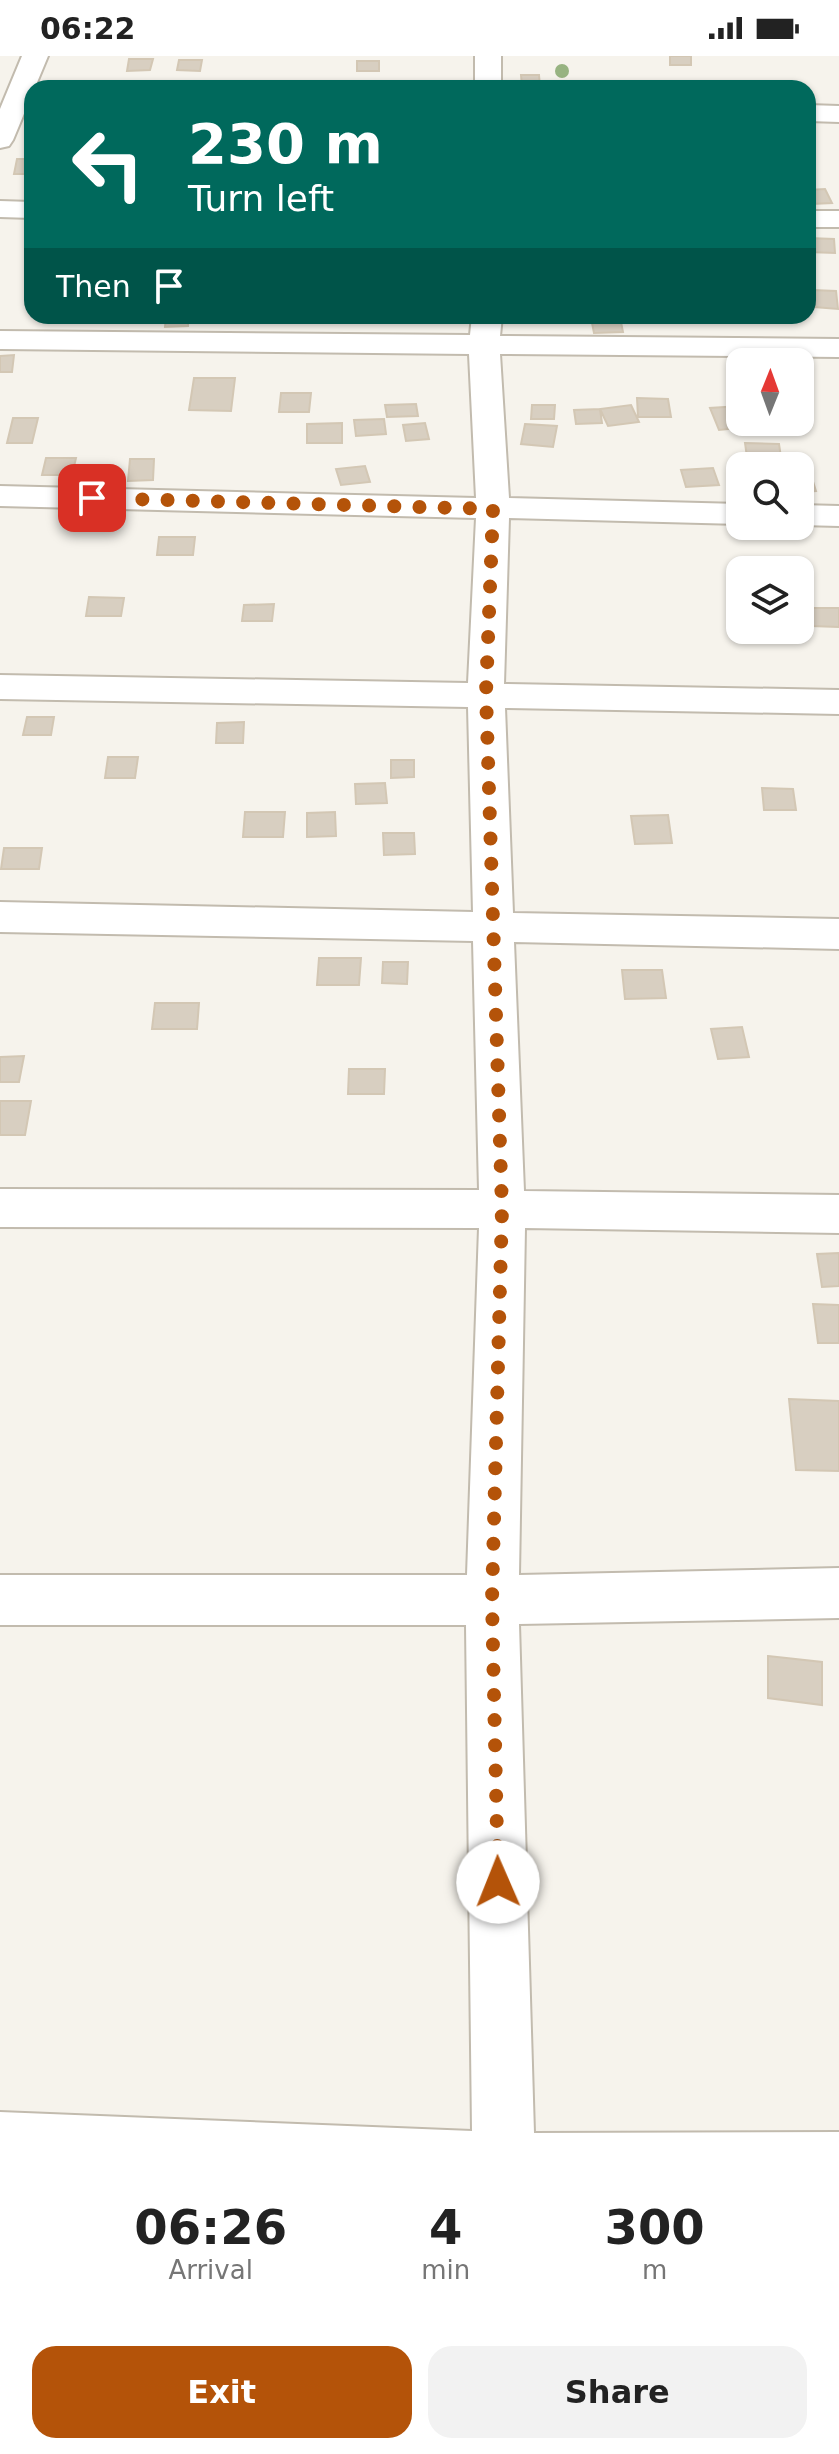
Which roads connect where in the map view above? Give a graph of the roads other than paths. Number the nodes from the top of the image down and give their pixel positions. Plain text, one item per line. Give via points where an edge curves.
1 (35, 56) edge
2 (488, 56) edge
3 (26, 80) edge
4 (488, 80) edge
5 (24, 85) edge
6 (16, 106) edge
7 (816, 113) edge
8 (839, 114) edge
9 (0, 140) edge
10 (0, 209) edge
11 (24, 210) edge
12 (816, 219) edge
13 (839, 219) edge
14 (485, 330) edge
15 (0, 340) edge
16 (839, 348) edge
17 (0, 496) edge
18 (493, 509) junction
19 (726, 514) edge
20 (814, 515) edge
21 (839, 516) edge
22 (0, 687) edge
23 (486, 693) junction
24 (839, 702) edge
25 (0, 917) edge
26 (496, 929) junction
27 (839, 934) edge
28 (0, 1208) edge
29 (502, 1209) junction
30 (839, 1214) edge
31 (839, 1593) edge
32 (0, 1600) edge
33 (492, 1600) junction
34 (0, 2143) edge
35 (839, 2163) edge
36 (504, 2169) edge

1 - 3 street
2 - 4 street
5 - 6 street
6 - 9 street
7 - 8 street
10 - 11 street
12 - 13 street
14 - 15 street
14 - 16 street
14 - 18 street
17 - 18 street
18 - 19 street
18 - 23 street
20 - 21 street
22 - 23 street
23 - 24 street
23 - 26 street
25 - 26 street
26 - 27 street
26 - 29 street
28 - 29 street
29 - 30 street
29 - 33 street
31 - 33 street
32 - 33 street
33 - 36 street
34 - 36 street
35 - 36 street

